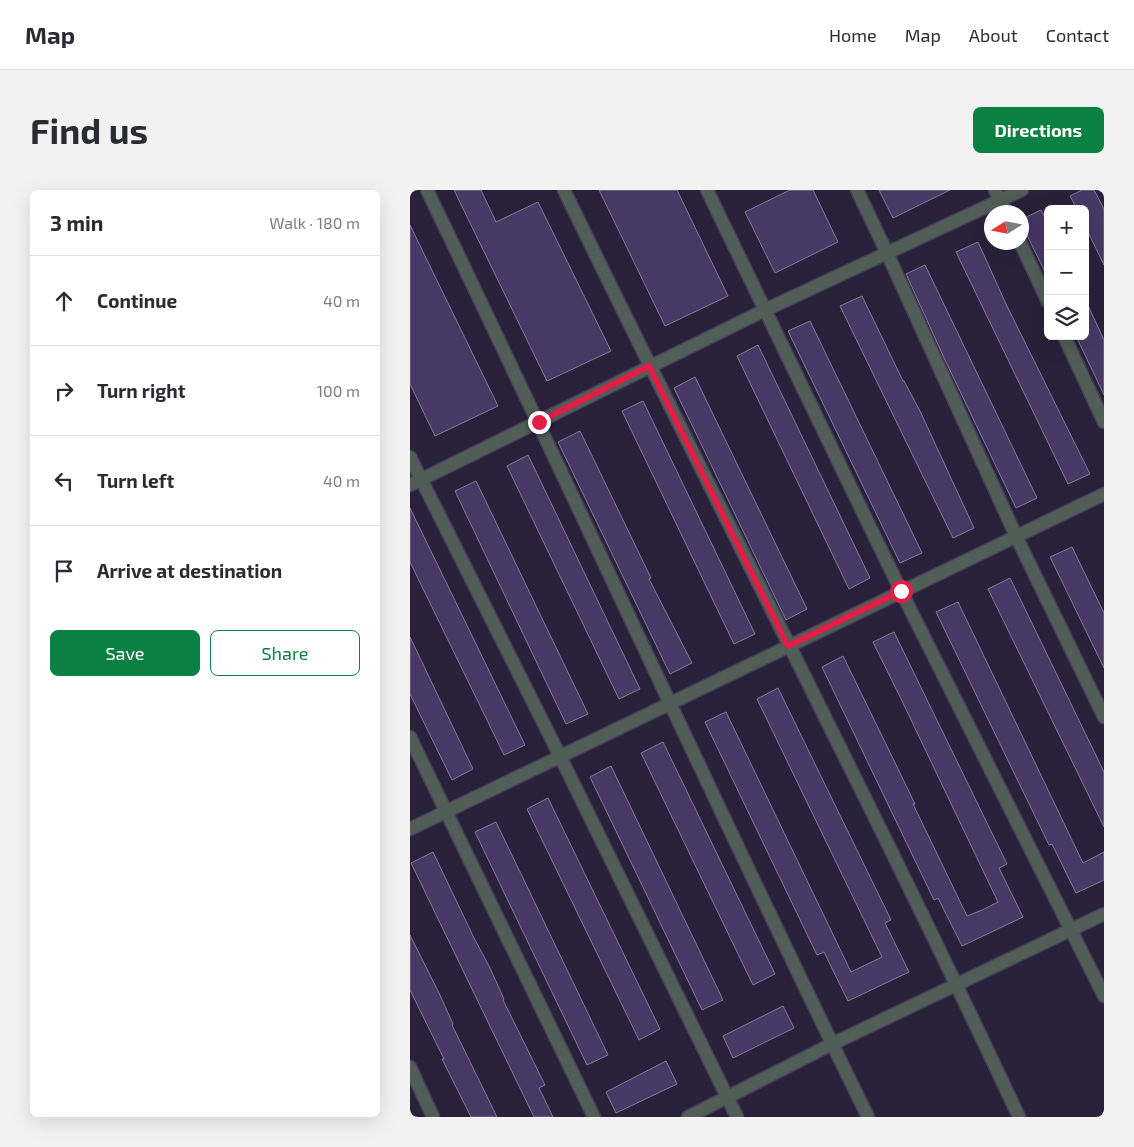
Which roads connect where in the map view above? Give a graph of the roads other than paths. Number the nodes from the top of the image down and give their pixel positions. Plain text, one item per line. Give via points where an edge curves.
1 (427, 190) edge
2 (564, 190) edge
3 (707, 190) edge
4 (857, 190) edge
5 (1022, 190) edge
6 (998, 195) edge
7 (1024, 250) edge
8 (887, 253) junction
9 (1045, 295) edge
10 (764, 310) junction
11 (1066, 340) edge
12 (649, 366) junction
13 (539, 422) junction
14 (1104, 422) edge
15 (410, 457) edge
16 (415, 482) edge
17 (1104, 494) edge
18 (1016, 536) junction
19 (901, 591) junction
20 (788, 646) junction
21 (670, 703) junction
22 (1104, 717) edge
23 (410, 737) edge
24 (560, 756) junction
25 (446, 812) junction
26 (410, 829) edge
27 (1104, 914) edge
28 (1072, 930) junction
29 (957, 984) junction
30 (1104, 996) edge
31 (832, 1044) junction
32 (410, 1067) edge
33 (727, 1097) junction
34 (434, 1117) edge
35 (594, 1117) edge
36 (688, 1117) edge
37 (737, 1117) edge
38 (868, 1117) edge
39 (1019, 1117) edge

1 - 13 street
2 - 12 street
3 - 10 street
4 - 8 street
5 - 6 street
6 - 8 street
7 - 9 street
8 - 10 street
8 - 18 street
10 - 12 street
10 - 19 street
11 - 14 street
12 - 13 street
12 - 20 street
13 - 16 street
13 - 21 street
15 - 16 street
16 - 24 street
17 - 18 street
18 - 19 street
18 - 22 street
19 - 20 street
19 - 28 street
20 - 21 street
20 - 29 street
21 - 24 street
21 - 31 street
23 - 25 street
24 - 25 street
24 - 33 street
25 - 26 street
25 - 35 street
27 - 28 street
28 - 29 street
28 - 30 street
29 - 31 street
29 - 39 street
31 - 33 street
31 - 38 street
32 - 34 street
33 - 36 street
33 - 37 street

